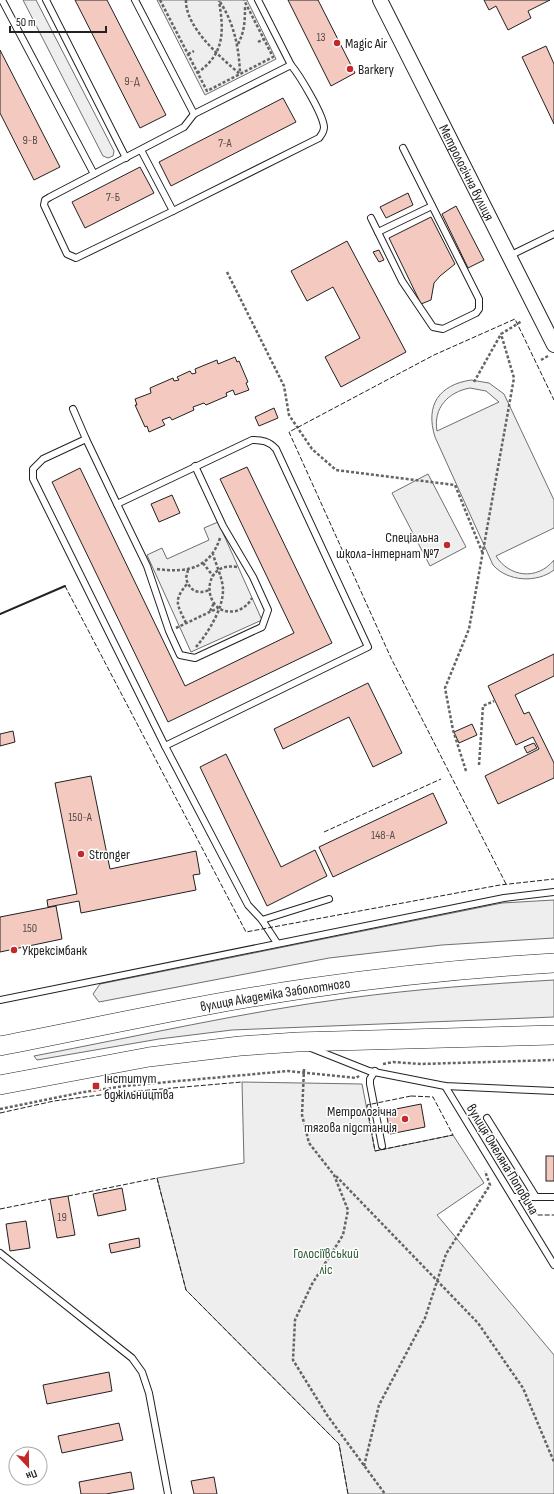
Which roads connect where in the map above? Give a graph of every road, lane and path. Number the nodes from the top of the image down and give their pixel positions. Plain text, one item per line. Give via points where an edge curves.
1 (2, 0) edge
2 (46, 0) edge
3 (135, 0) edge
4 (160, 0) edge
5 (186, 0) edge
6 (219, 0) edge
7 (258, 0) edge
8 (380, 0) edge
9 (244, 1) edge
10 (264, 39) junction
11 (258, 42) dead end
12 (238, 45) junction
13 (194, 51) dead end
14 (216, 53) junction
15 (188, 54) junction
16 (291, 65) junction
17 (197, 73) junction
18 (240, 74) junction
19 (194, 114) junction
20 (403, 148) dead end
21 (140, 150) junction
22 (126, 158) junction
23 (94, 174) junction
24 (432, 206) junction
25 (173, 211) junction
26 (371, 218) dead end
27 (378, 232) junction
28 (554, 234) edge
29 (509, 256) junction
30 (227, 272) dead end
31 (522, 321) dead end
32 (501, 334) junction
33 (554, 345) edge
34 (474, 382) dead end
35 (73, 409) dead end
36 (86, 439) junction
37 (195, 466) junction
38 (117, 504) junction
39 (223, 526) junction
40 (213, 554) junction
41 (483, 554) junction
42 (203, 563) junction
43 (147, 566) junction
44 (188, 570) junction
45 (218, 571) junction
46 (213, 576) junction
47 (253, 577) junction
48 (187, 584) junction
49 (256, 584) junction
50 (209, 590) junction
51 (214, 603) junction
52 (219, 608) junction
53 (210, 611) junction
54 (186, 623) junction
55 (169, 631) junction
56 (188, 657) junction
57 (494, 701) dead end
58 (165, 746) junction
59 (479, 765) dead end
60 (466, 771) dead end
61 (554, 892) edge
62 (329, 899) dead end
63 (262, 920) junction
64 (277, 943) junction
65 (554, 964) edge
66 (0, 1000) edge
67 (554, 1034) edge
68 (297, 1042) junction
69 (0, 1046) edge
70 (554, 1060) edge
71 (304, 1069) dead end
72 (372, 1071) junction
73 (304, 1073) junction
74 (0, 1085) edge
75 (445, 1086) junction
76 (554, 1091) edge
77 (0, 1109) edge
78 (487, 1118) dead end
79 (382, 1146) dead end
80 (482, 1163) dead end
81 (334, 1175) junction
82 (513, 1197) junction
83 (536, 1197) junction
84 (554, 1197) edge
85 (0, 1253) edge
86 (554, 1265) edge
87 (437, 1281) junction
88 (554, 1462) edge
89 (364, 1466) junction
90 (168, 1494) edge
91 (385, 1494) edge

1 - 23 lane
2 - 22 lane
3 - 19 lane
4 - 15 path
5 - 14 path via 191,19 201,37
6 - 12 path via 226,11
6 - 14 path via 222,38
7 - 16 lane
8 - 29 street, Метрологічна вулиця
9 - 10 path
9 - 12 path via 246,20 243,36
10 - 11 path
10 - 18 path via 273,57
12 - 18 path
13 - 15 path
14 - 17 path via 207,66
14 - 18 path
15 - 17 path
16 - 19 lane
16 - 25 lane via 301,78 324,124 323,133 319,138
17 - 18 path via 206,91
19 - 21 lane via 184,126
20 - 24 lane
21 - 22 lane
21 - 25 lane
22 - 23 lane
23 - 25 lane via 45,200 45,210 67,254 71,257 82,256
24 - 27 lane
24 - 27 lane via 480,304 476,313 443,329 429,324 402,281
26 - 27 lane
28 - 29 lane
29 - 33 street, Метрологічна вулиця
30 - 41 path via 284,386 289,415 312,449 336,470 455,486
31 - 32 path
32 - 34 path
32 - 41 path via 514,378
35 - 36 lane
36 - 38 lane
36 - 58 lane via 43,459 33,469 33,479
37 - 38 lane
37 - 39 lane
37 - 58 lane via 252,440 270,443 276,449 368,647
38 - 43 lane
39 - 40 path
39 - 47 lane
40 - 42 path
40 - 45 path
41 - 60 path via 469,629 445,688 453,730
42 - 44 path
42 - 46 path
43 - 44 path via 171,571
43 - 55 lane
44 - 48 path
45 - 46 path
45 - 47 path via 231,566
45 - 52 path via 223,591
46 - 50 path
47 - 49 lane
48 - 50 path via 197,592
48 - 54 path via 179,594 177,603
49 - 52 path via 251,600 246,606 233,612
49 - 56 lane via 268,610 262,627 195,658
50 - 51 path
51 - 52 path
51 - 53 path
52 - 53 path
52 - 56 path via 208,633
53 - 54 path
54 - 55 path
55 - 56 lane via 180,655
57 - 59 path via 483,706
58 - 63 lane via 248,905
61 - 64 lane via 504,898
62 - 63 lane
63 - 64 lane
64 - 66 lane
65 - 69 highway, вулиця Академіка Заболотного via 484,967 309,988
67 - 68 highway
68 - 72 lane
68 - 74 highway via 149,1057
70 - 72 path via 421,1064 393,1062
71 - 73 path
72 - 73 path via 356,1078
72 - 75 lane
72 - 79 lane via 370,1084
73 - 77 path via 288,1071 124,1086
73 - 81 path via 302,1115 309,1143
75 - 76 lane
75 - 82 lane, вулиця Омеляна Поповича
78 - 83 lane
80 - 87 path via 490,1185 446,1254
81 - 87 path
81 - 89 path via 348,1210 343,1235 312,1284 295,1320 293,1360 327,1415
82 - 83 lane
82 - 86 lane, вулиця Омеляна Поповича
83 - 84 lane
85 - 90 lane via 132,1358 139,1368 149,1393
87 - 88 path via 478,1323 523,1388
87 - 89 path via 425,1318 379,1405
89 - 91 path

